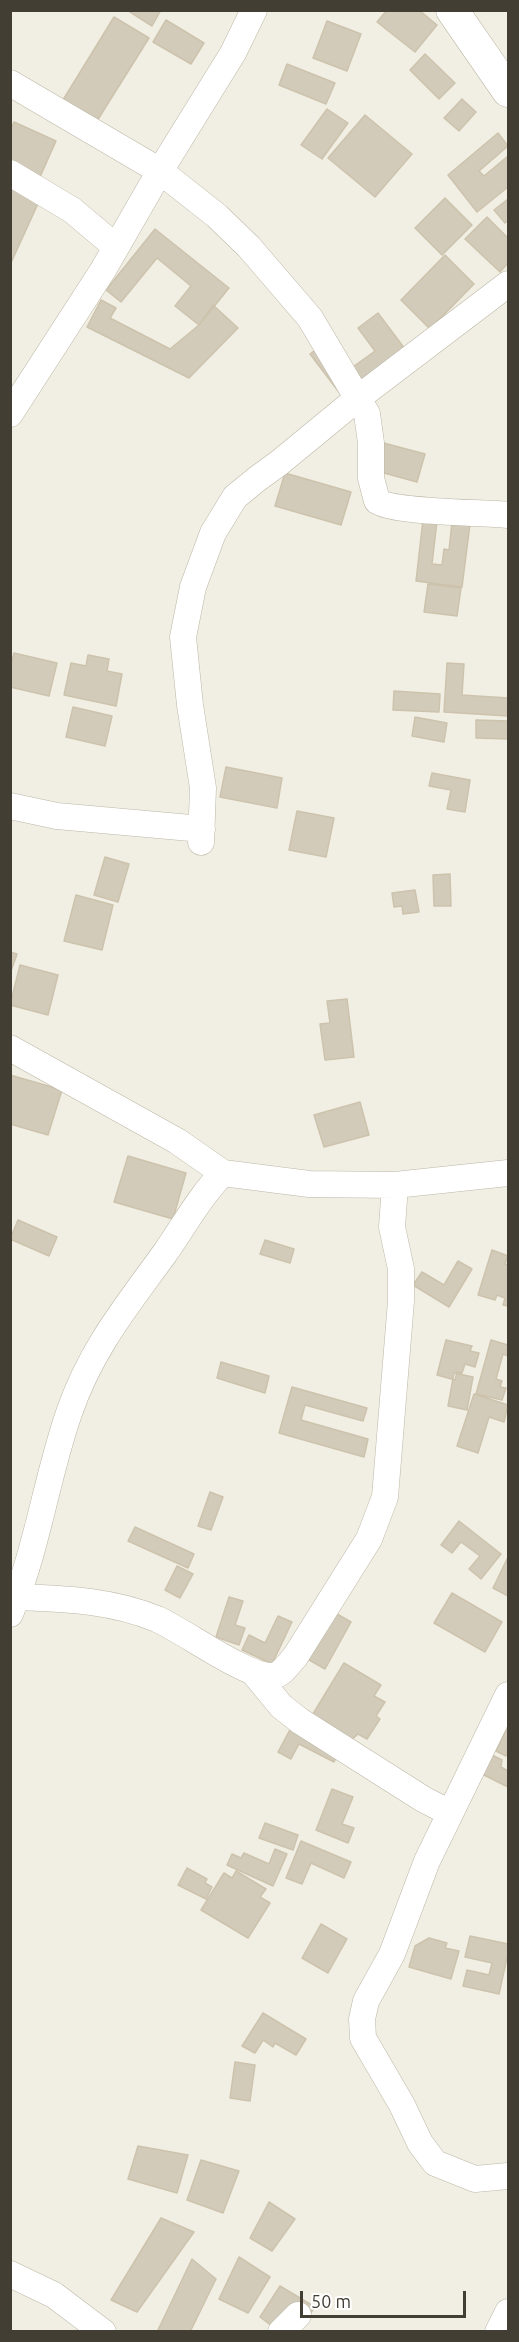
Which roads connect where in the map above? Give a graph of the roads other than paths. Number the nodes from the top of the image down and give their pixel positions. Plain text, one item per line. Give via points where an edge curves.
1 (254, 10) edge
2 (452, 10) edge
3 (10, 83) edge
4 (508, 91) edge
5 (160, 171) junction
6 (10, 173) edge
7 (116, 247) junction
8 (508, 284) edge
9 (358, 398) junction
10 (10, 414) edge
11 (508, 515) edge
12 (10, 806) edge
13 (10, 1048) edge
14 (224, 1173) junction
15 (508, 1173) edge
16 (395, 1185) junction
17 (14, 1605) edge
18 (253, 1672) junction
19 (508, 1695) edge
20 (450, 1813) junction
21 (508, 2176) edge
22 (10, 2274) edge
23 (508, 2312) edge
24 (103, 2331) edge
25 (498, 2331) edge

1 - 5 street via 233,53
2 - 4 street
3 - 5 street
5 - 7 street
5 - 9 street via 249,247 310,318
6 - 7 street via 72,210
7 - 10 street
8 - 9 street
9 - 11 street via 369,422 370,478 377,501 405,508
9 - 12 street via 235,497 213,533 193,587 183,637 203,788 202,835
13 - 14 street via 177,1141
14 - 16 street via 309,1184
14 - 17 street via 208,1188 106,1333 85,1372 69,1413 38,1534
15 - 16 street
16 - 18 street via 392,1227 401,1269 401,1301 385,1497 369,1539 295,1657 278,1675
17 - 18 street via 87,1599 126,1607 159,1620
18 - 20 street via 280,1706 300,1721
19 - 20 street
20 - 21 street via 427,1861 392,1954 366,2001 363,2038 420,2143 435,2163 475,2179
22 - 24 street via 54,2295
23 - 25 street

